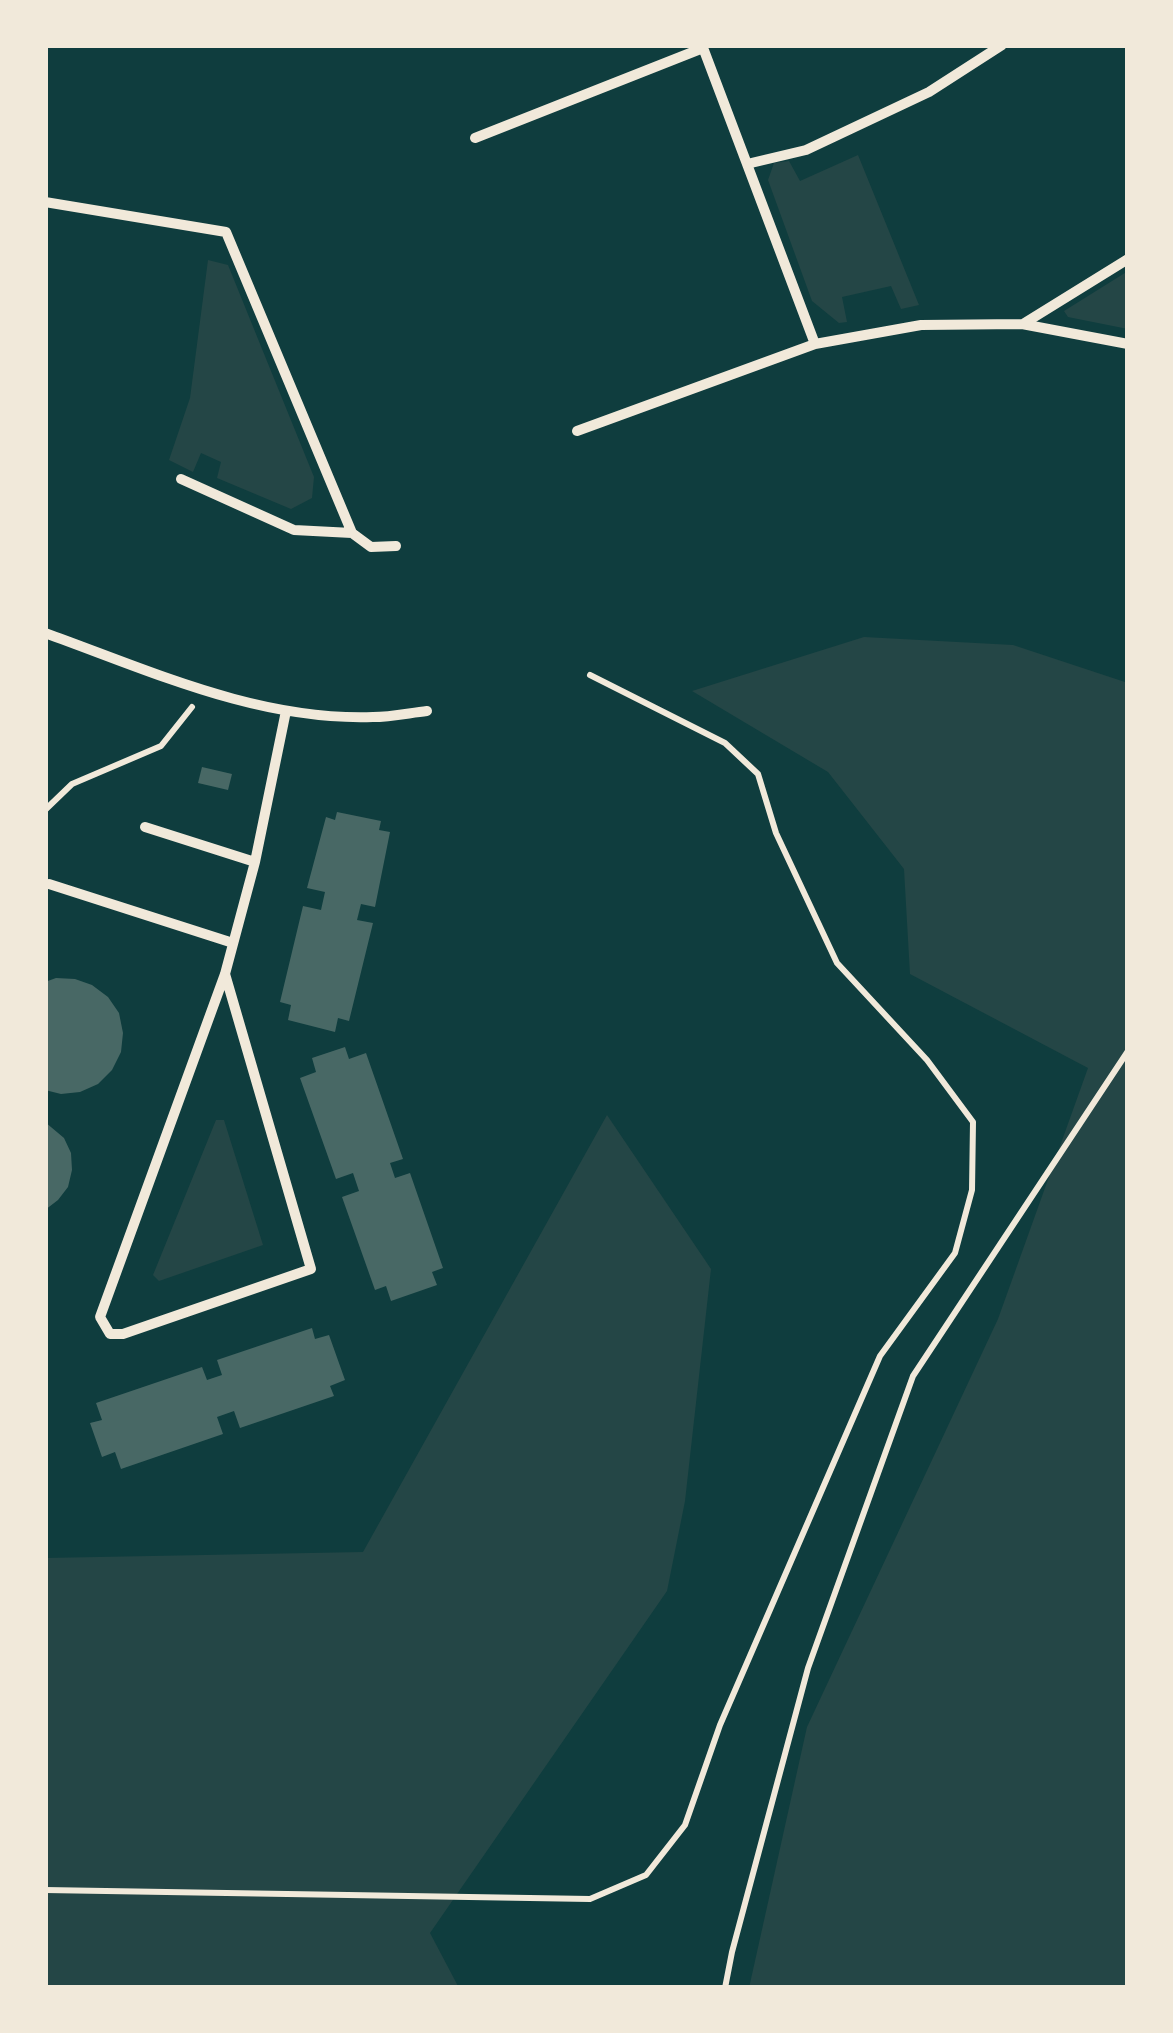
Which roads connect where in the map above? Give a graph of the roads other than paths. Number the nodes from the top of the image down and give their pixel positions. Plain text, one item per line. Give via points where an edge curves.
1 (1002, 45) edge
2 (703, 46) edge
3 (475, 138) dead end
4 (747, 164) junction
5 (45, 202) edge
6 (1128, 259) edge
7 (1022, 324) junction
8 (816, 344) junction
9 (1128, 344) edge
10 (576, 431) dead end
11 (181, 479) dead end
12 (352, 533) junction
13 (396, 546) dead end
14 (45, 633) edge
15 (427, 710) dead end
16 (286, 711) junction
17 (145, 826) dead end
18 (254, 862) junction
19 (49, 884) dead end
20 (233, 942) junction
21 (224, 974) junction

1 - 4 street via 929,92 806,150
2 - 3 street
2 - 4 street
4 - 8 street
5 - 12 street via 226,232
6 - 7 street
7 - 8 street via 921,326
7 - 9 street
8 - 10 street
11 - 12 street via 294,530
12 - 13 street via 371,546
14 - 16 street via 204,690
15 - 16 street via 376,717
16 - 18 street
17 - 18 street
18 - 20 street
19 - 20 street
20 - 21 street
21 - 21 street via 100,1317 110,1334 311,1270

